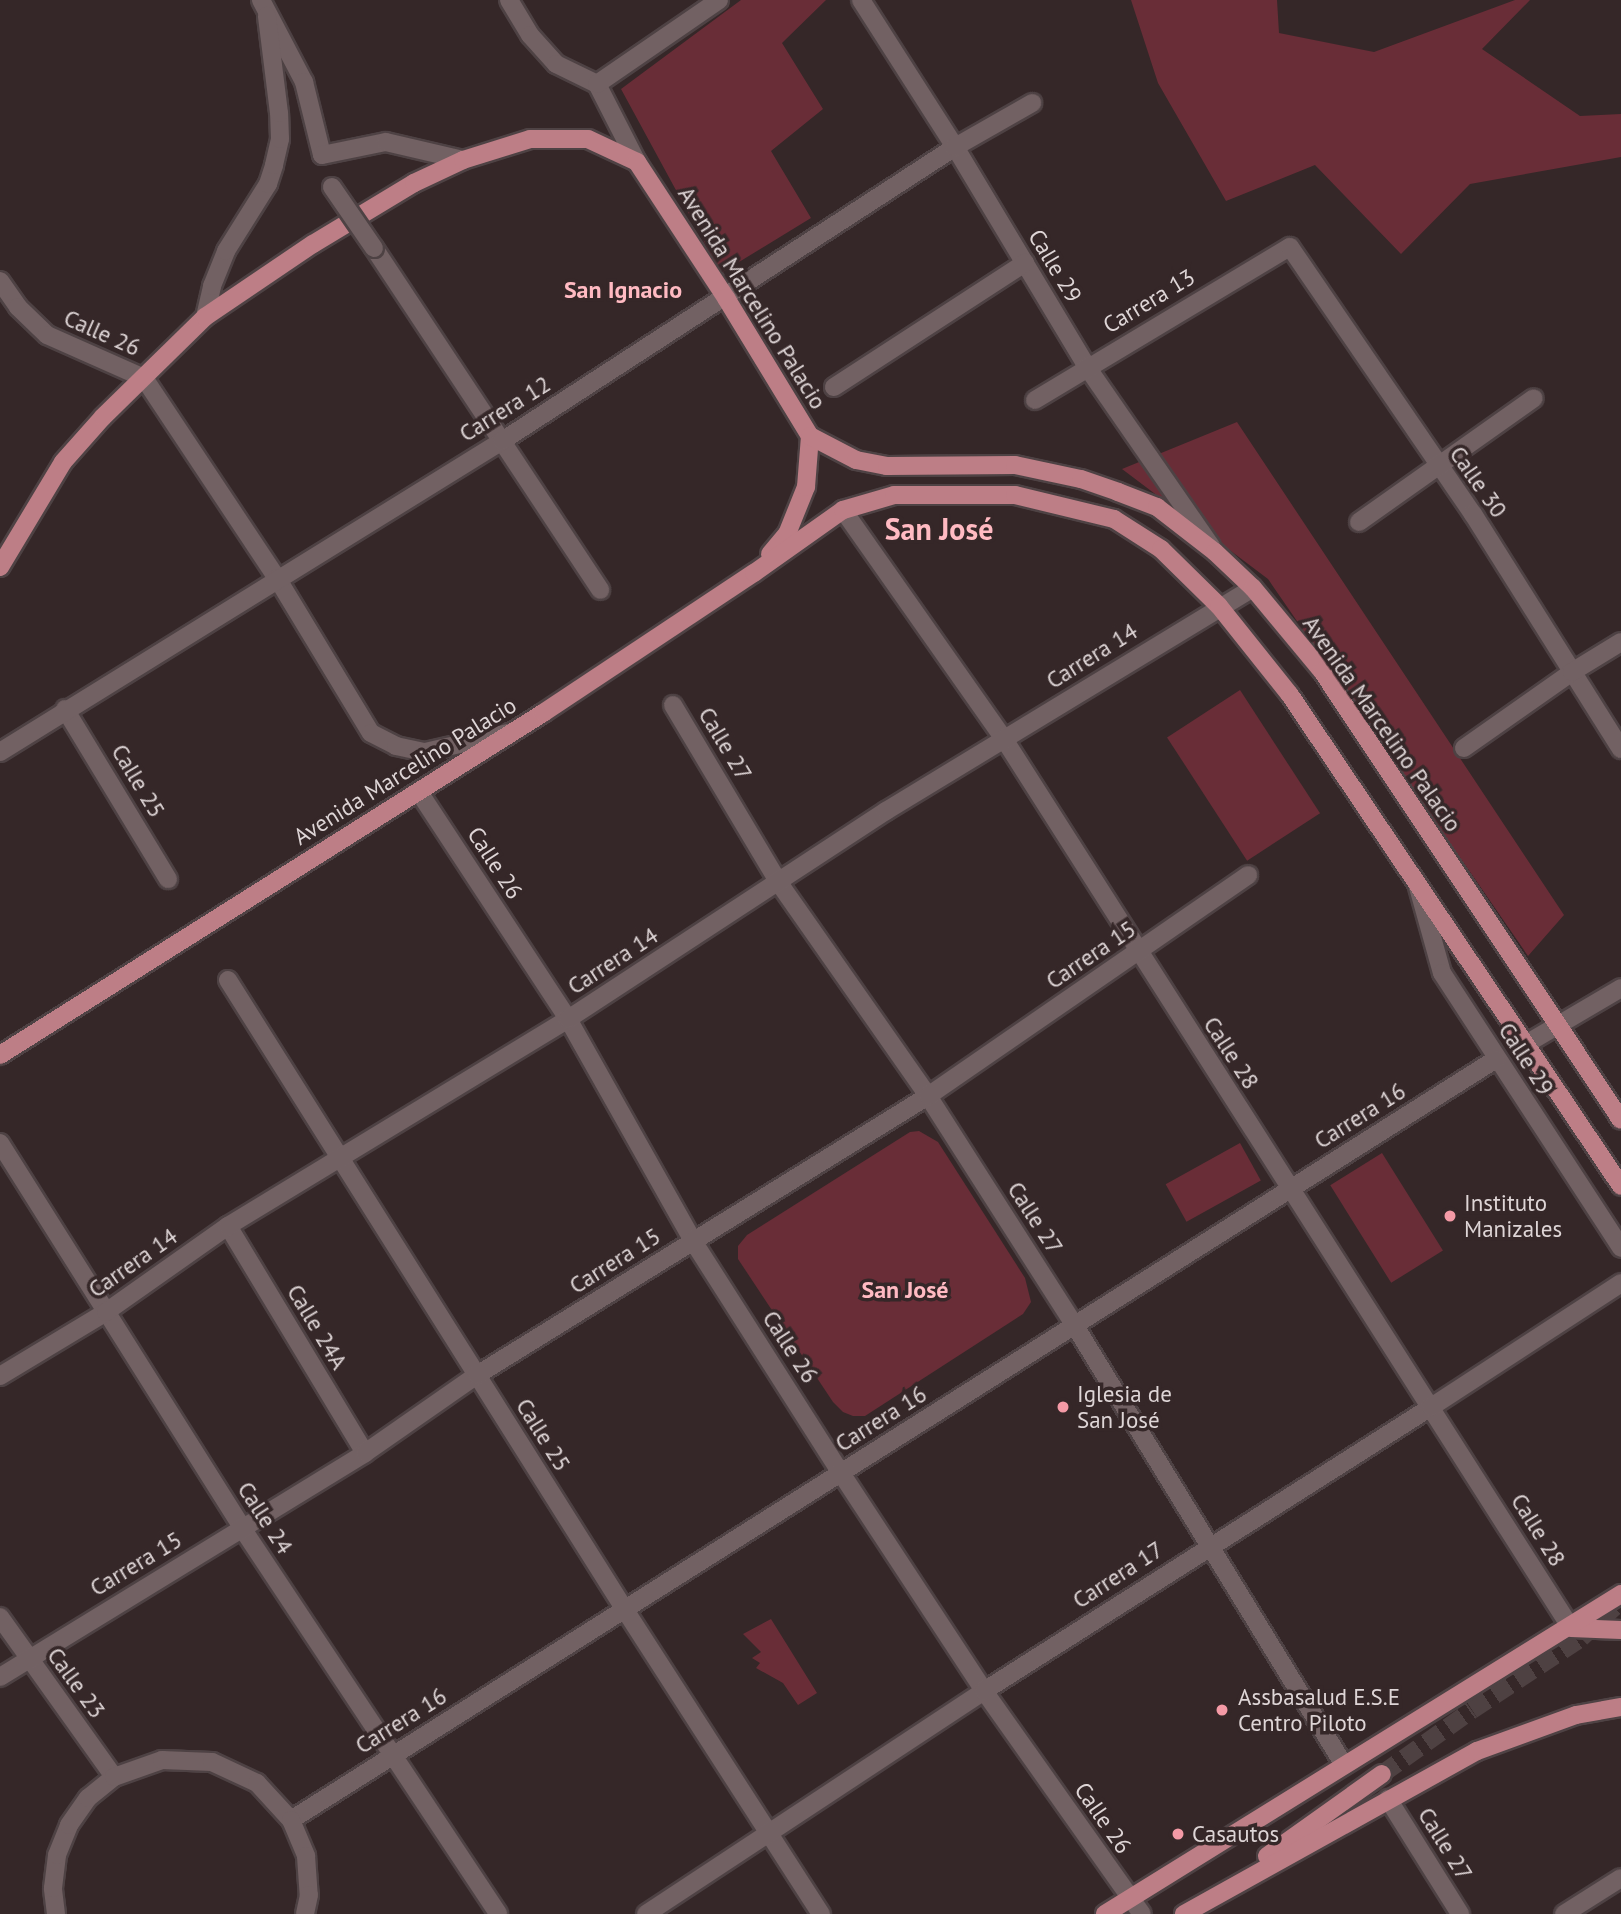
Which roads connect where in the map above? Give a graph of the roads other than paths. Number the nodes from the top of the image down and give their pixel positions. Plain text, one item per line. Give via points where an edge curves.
1 (509, 0) edge
2 (719, 0) edge
3 (861, 0) edge
4 (264, 8) edge
5 (597, 84) junction
6 (1032, 103) dead end
7 (955, 147) junction
8 (463, 160) junction
9 (637, 162) junction
10 (332, 187) dead end
11 (1290, 247) joint
12 (1025, 264) junction
13 (0, 281) edge
14 (726, 298) junction
15 (205, 317) junction
16 (1087, 367) junction
17 (144, 378) junction
18 (834, 387) dead end
19 (1534, 398) dead end
20 (1035, 400) dead end
21 (810, 436) junction
22 (502, 441) junction
23 (1437, 466) junction
24 (843, 510) junction
25 (1359, 522) dead end
26 (1215, 552) junction
27 (0, 567) edge
28 (754, 573) junction
29 (277, 578) junction
30 (1253, 588) junction
31 (600, 590) dead end
32 (1219, 606) junction
33 (1621, 642) edge
34 (1572, 672) junction
35 (673, 705) dead end
36 (65, 709) junction
37 (512, 732) junction
38 (1004, 739) junction
39 (1464, 748) dead end
40 (1621, 749) edge
41 (0, 752) edge
42 (419, 792) junction
43 (1248, 875) dead end
44 (169, 879) dead end
45 (779, 883) junction
46 (1417, 884) junction
47 (1138, 953) junction
48 (228, 980) dead end
49 (1621, 988) edge
50 (568, 1019) junction
51 (1558, 1025) junction
52 (1526, 1044) junction
53 (0, 1055) edge
54 (1496, 1059) junction
55 (928, 1096) junction
56 (1621, 1120) edge
57 (0, 1143) edge
58 (338, 1158) junction
59 (1621, 1186) edge
60 (1289, 1190) junction
61 (228, 1226) junction
62 (693, 1241) junction
63 (1621, 1248) edge
64 (1621, 1283) edge
65 (106, 1312) junction
66 (1075, 1326) junction
67 (477, 1375) junction
68 (0, 1376) edge
69 (1432, 1407) junction
70 (365, 1453) junction
71 (841, 1473) junction
72 (242, 1528) junction
73 (1211, 1545) junction
74 (1621, 1594) edge
75 (625, 1609) junction
76 (0, 1616) edge
77 (1571, 1628) junction
78 (1621, 1630) edge
79 (27, 1659) junction
80 (0, 1677) edge
81 (984, 1691) junction
82 (1621, 1707) edge
83 (391, 1757) junction
84 (1344, 1765) junction
85 (1382, 1774) tunnel mouth
86 (114, 1777) junction
87 (1388, 1799) junction
88 (291, 1820) junction
89 (769, 1833) junction
90 (1621, 1878) edge
91 (1130, 1898) junction
92 (57, 1914) edge
93 (305, 1914) edge
94 (498, 1914) edge
95 (646, 1914) edge
96 (821, 1914) edge
97 (1105, 1914) edge
98 (1142, 1914) edge
99 (1184, 1914) edge
100 (1460, 1914) edge
101 (1564, 1914) edge

1 - 5 street via 530,35 556,64
2 - 5 street
3 - 7 street, Calle 29
4 - 8 street via 304,82 322,155 386,142
4 - 15 street via 279,113 277,152 268,184 226,251
5 - 9 street
6 - 7 street, Carrera 12
7 - 12 street, Calle 29
7 - 14 street, Carrera 12
8 - 9 main road via 530,139 589,139
8 - 15 main road via 414,183 324,237
9 - 14 main road, Avenida Marcelino Palacio
10 - 22 street, bridge
11 - 16 street, Carrera 13
11 - 23 street, Calle 30
12 - 16 street, Calle 29
12 - 18 street
13 - 17 street, Calle 26 via 47,335
14 - 21 main road, Avenida Marcelino Palacio
14 - 22 street, Carrera 12
15 - 17 main road
16 - 20 street, Carrera 13
16 - 26 street, Calle 29
17 - 27 main road via 63,462
17 - 29 street, Calle 26
19 - 23 street
21 - 26 main road, Avenida Marcelino Palacio via 856,460 887,466 1015,465 1081,479 1157,506
21 - 28 main road via 806,487 787,534
22 - 29 street, Carrera 12
22 - 31 street
23 - 25 street
23 - 34 street, Calle 30 via 1473,514
24 - 28 main road, Avenida Marcelino Palacio
24 - 32 main road, Avenida Marcelino Palacio via 894,495 1015,495 1114,519 1161,549
24 - 38 street, Calle 28
26 - 30 main road, Avenida Marcelino Palacio
28 - 37 main road, Avenida Marcelino Palacio
29 - 36 street, Carrera 12
29 - 37 street, Calle 26 via 371,733 396,746 425,751
30 - 32 street, Carrera 14
30 - 51 main road, Avenida Marcelino Palacio via 1322,671
32 - 38 street, Carrera 14
32 - 46 main road, Avenida Marcelino Palacio via 1290,695
33 - 34 street
34 - 39 street
34 - 40 street, Calle 30
35 - 45 street, Calle 27
36 - 41 street, Carrera 12
36 - 44 street, Calle 25
37 - 42 main road, Avenida Marcelino Palacio
38 - 45 street, Carrera 14
38 - 47 street, Calle 28
42 - 50 street, Calle 26
42 - 53 main road, Avenida Marcelino Palacio
43 - 47 street, Carrera 15
45 - 50 street, Carrera 14
45 - 55 street, Calle 27
46 - 52 main road, Avenida Marcelino Palacio
46 - 54 street, Calle 29 via 1442,973
47 - 55 street, Carrera 15
47 - 60 street, Calle 28
48 - 58 street, Calle 25
49 - 51 street
50 - 58 street, Carrera 14
50 - 62 street, Calle 26
51 - 52 street
51 - 56 main road, Avenida Marcelino Palacio
52 - 59 main road, Avenida Marcelino Palacio
54 - 60 street, Carrera 16
54 - 63 street, Calle 29
55 - 62 street, Carrera 15
55 - 66 street, Calle 27
57 - 65 street, Calle 24
58 - 61 street, Carrera 14
58 - 67 street, Calle 25
60 - 66 street, Carrera 16
60 - 69 street, Calle 28
61 - 65 street, Carrera 14
61 - 70 street, Calle 24A
62 - 67 street, Carrera 15
62 - 71 street, Calle 26
64 - 69 street, Carrera 17
65 - 68 street, Carrera 14
65 - 72 street, Calle 24
66 - 71 street, Carrera 16
66 - 73 street, Calle 27
67 - 70 street, Carrera 15
67 - 75 street, Calle 25
69 - 73 street, Carrera 17
69 - 77 street, Calle 28
70 - 72 street, Carrera 15
71 - 75 street, Carrera 16
71 - 81 street, Calle 26
72 - 79 street, Carrera 15
72 - 83 street, Calle 24
73 - 81 street, Carrera 17
73 - 84 street, Calle 27
74 - 77 main road
75 - 83 street, Carrera 16
75 - 89 street, Calle 25
76 - 79 street, Calle 23
77 - 78 main road
77 - 84 main road
79 - 80 street, Carrera 15
79 - 86 street, Calle 23
81 - 89 street, Carrera 17
81 - 91 street, Calle 26
82 - 87 main road via 1576,1715 1478,1751
83 - 88 street, Carrera 16
83 - 94 street, Calle 24
84 - 91 main road
85 - 99 main road
86 - 88 street via 162,1760 212,1762 257,1783
86 - 92 street via 88,1798 69,1825 57,1856 52,1888
87 - 99 main road
87 - 100 street, Calle 27
88 - 93 street via 306,1856 309,1895
89 - 95 street, Carrera 17
89 - 96 street, Calle 25
90 - 101 street
91 - 97 main road
91 - 98 street, Calle 26

